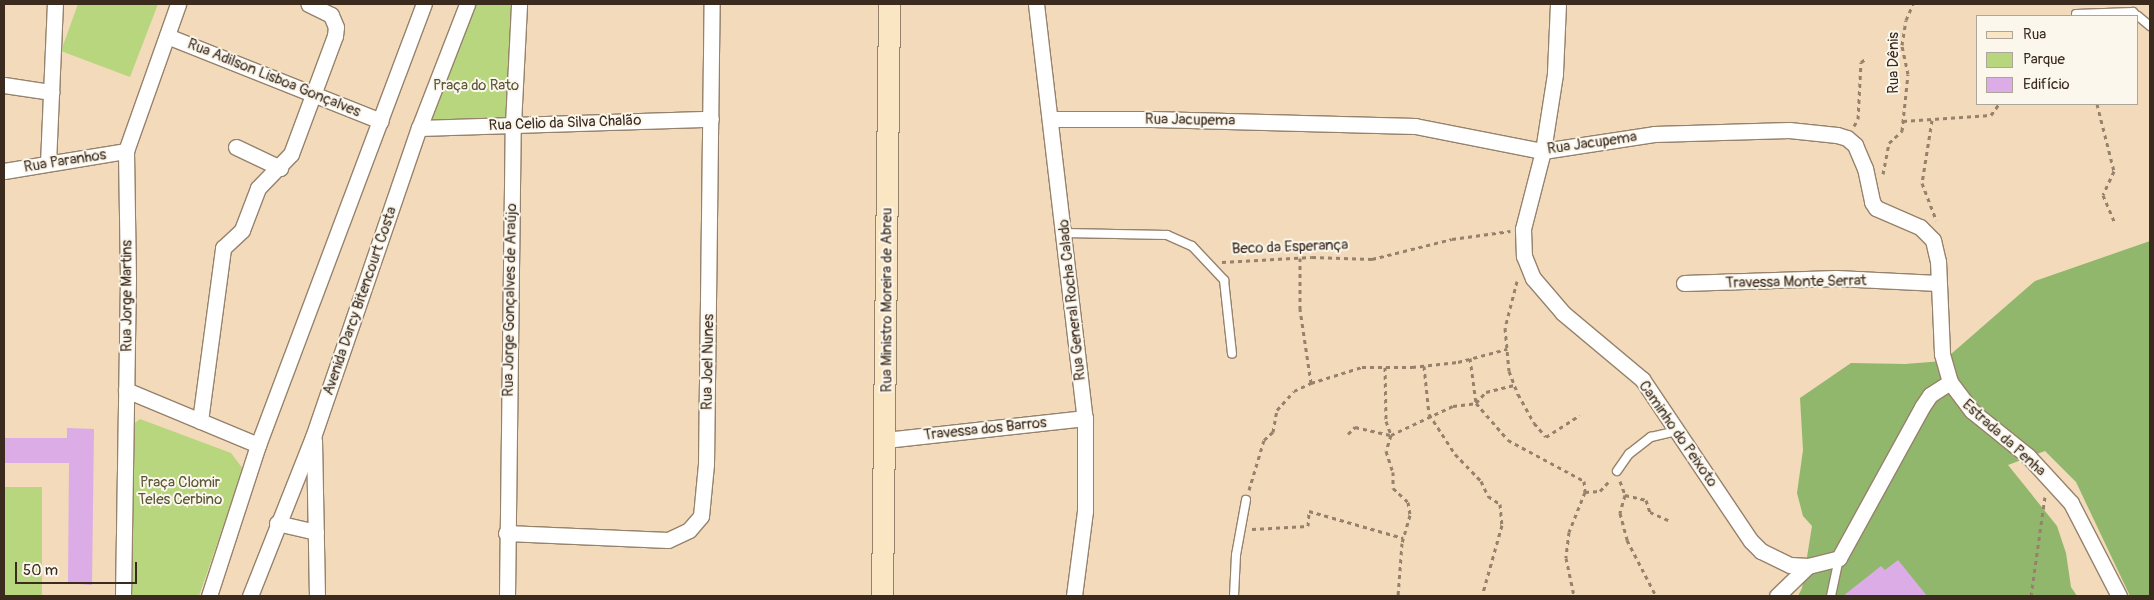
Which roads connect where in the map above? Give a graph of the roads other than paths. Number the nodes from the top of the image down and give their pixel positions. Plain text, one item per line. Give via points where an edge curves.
1 (55, 4) edge
2 (178, 4) edge
3 (308, 4) edge
4 (424, 4) edge
5 (467, 4) edge
6 (519, 4) edge
7 (712, 4) edge
8 (889, 4) edge
9 (1036, 4) edge
10 (1558, 4) edge
11 (2076, 14) dead end
12 (2137, 15) edge
13 (2139, 17) edge
14 (2150, 26) edge
15 (167, 36) junction
16 (4, 85) edge
17 (51, 92) junction
18 (313, 94) junction
19 (1050, 119) junction
20 (711, 120) junction
21 (381, 121) junction
22 (513, 124) junction
23 (419, 128) junction
24 (236, 147) dead end
25 (1543, 151) junction
26 (126, 152) junction
27 (48, 163) junction
28 (280, 168) junction
29 (4, 171) edge
30 (1066, 233) junction
31 (1684, 283) dead end
32 (1938, 283) junction
33 (1232, 354) dead end
34 (1950, 382) junction
35 (126, 390) junction
36 (1085, 418) junction
37 (200, 421) junction
38 (1676, 431) junction
39 (314, 437) junction
40 (886, 440) junction
41 (258, 445) junction
42 (1617, 471) road end
43 (1246, 500) road end
44 (277, 523) junction
45 (316, 532) junction
46 (506, 533) junction
47 (1839, 558) junction
48 (1808, 566) junction
49 (123, 596) edge
50 (209, 596) edge
51 (250, 596) edge
52 (317, 596) edge
53 (507, 596) edge
54 (882, 596) edge
55 (1074, 596) edge
56 (1234, 596) edge
57 (1777, 596) edge
58 (1831, 596) edge
59 (2119, 596) edge

1 - 17 street
2 - 15 street, Rua Jorge Martins
3 - 18 street via 331,15 336,27
4 - 21 street
5 - 23 street, Avenida Darcy Bitencourt Costa
6 - 22 street, Rua Jorge Gonçalves de Araújo
7 - 20 street, Rua Joel Nunes
8 - 40 street, Rua Ministro Moreira de Abreu
9 - 19 street, Rua General Rocha Calado
10 - 25 street, Caminho do Peixoto via 1555,74
11 - 12 lane via 2133,12
13 - 14 lane
15 - 18 street, Rua Adilson Lisboa Gonçalves
15 - 26 street, Rua Jorge Martins
16 - 17 street
17 - 27 street
18 - 21 street, Rua Adilson Lisboa Gonçalves
18 - 28 street via 296,142
19 - 25 street, Rua Jacupema via 1152,118 1415,126
19 - 30 street, Rua General Rocha Calado
20 - 22 street, Rua Celio da Silva Chalão
20 - 46 street, Rua Joel Nunes via 706,464 700,516 689,530 661,541
21 - 41 street
22 - 23 street, Rua Celio da Silva Chalão
22 - 46 street, Rua Jorge Gonçalves de Araújo
23 - 39 street, Avenida Darcy Bitencourt Costa
24 - 28 street
25 - 32 street, Rua Jacupema via 1654,134 1722,131 1822,131 1847,138 1855,145 1865,168 1876,208 1920,227 1933,240
25 - 38 street, Caminho do Peixoto via 1523,229 1524,256 1533,278 1563,314 1642,379
26 - 27 street, Rua Paranhos
26 - 35 street, Rua Jorge Martins
27 - 29 street, Rua Paranhos
28 - 37 street via 258,188 242,230 223,248
30 - 33 lane via 1167,235 1192,246 1224,280
30 - 36 street, Rua General Rocha Calado
31 - 32 street, Travessa Monte Serrat via 1836,278
32 - 34 street via 1942,354
34 - 47 street via 1930,395 1922,407
34 - 59 street, Estrada da Penha via 1972,411 2028,456 2071,503
35 - 37 street
35 - 49 street, Rua Jorge Martins
36 - 40 street, Travessa dos Barros
36 - 55 street, Rua General Rocha Calado via 1085,511
37 - 41 street
38 - 42 lane via 1651,437 1629,454
38 - 48 street, Caminho do Peixoto via 1751,541 1772,557 1790,565
39 - 44 street, Avenida Darcy Bitencourt Costa
39 - 45 street
40 - 54 street, Rua Ministro Moreira de Abreu
41 - 50 street
43 - 56 lane
44 - 45 street
44 - 51 street, Avenida Darcy Bitencourt Costa
45 - 52 street
46 - 53 street, Rua Jorge Gonçalves de Araújo
47 - 48 street, Caminho do Peixoto
47 - 58 lane
48 - 57 street

